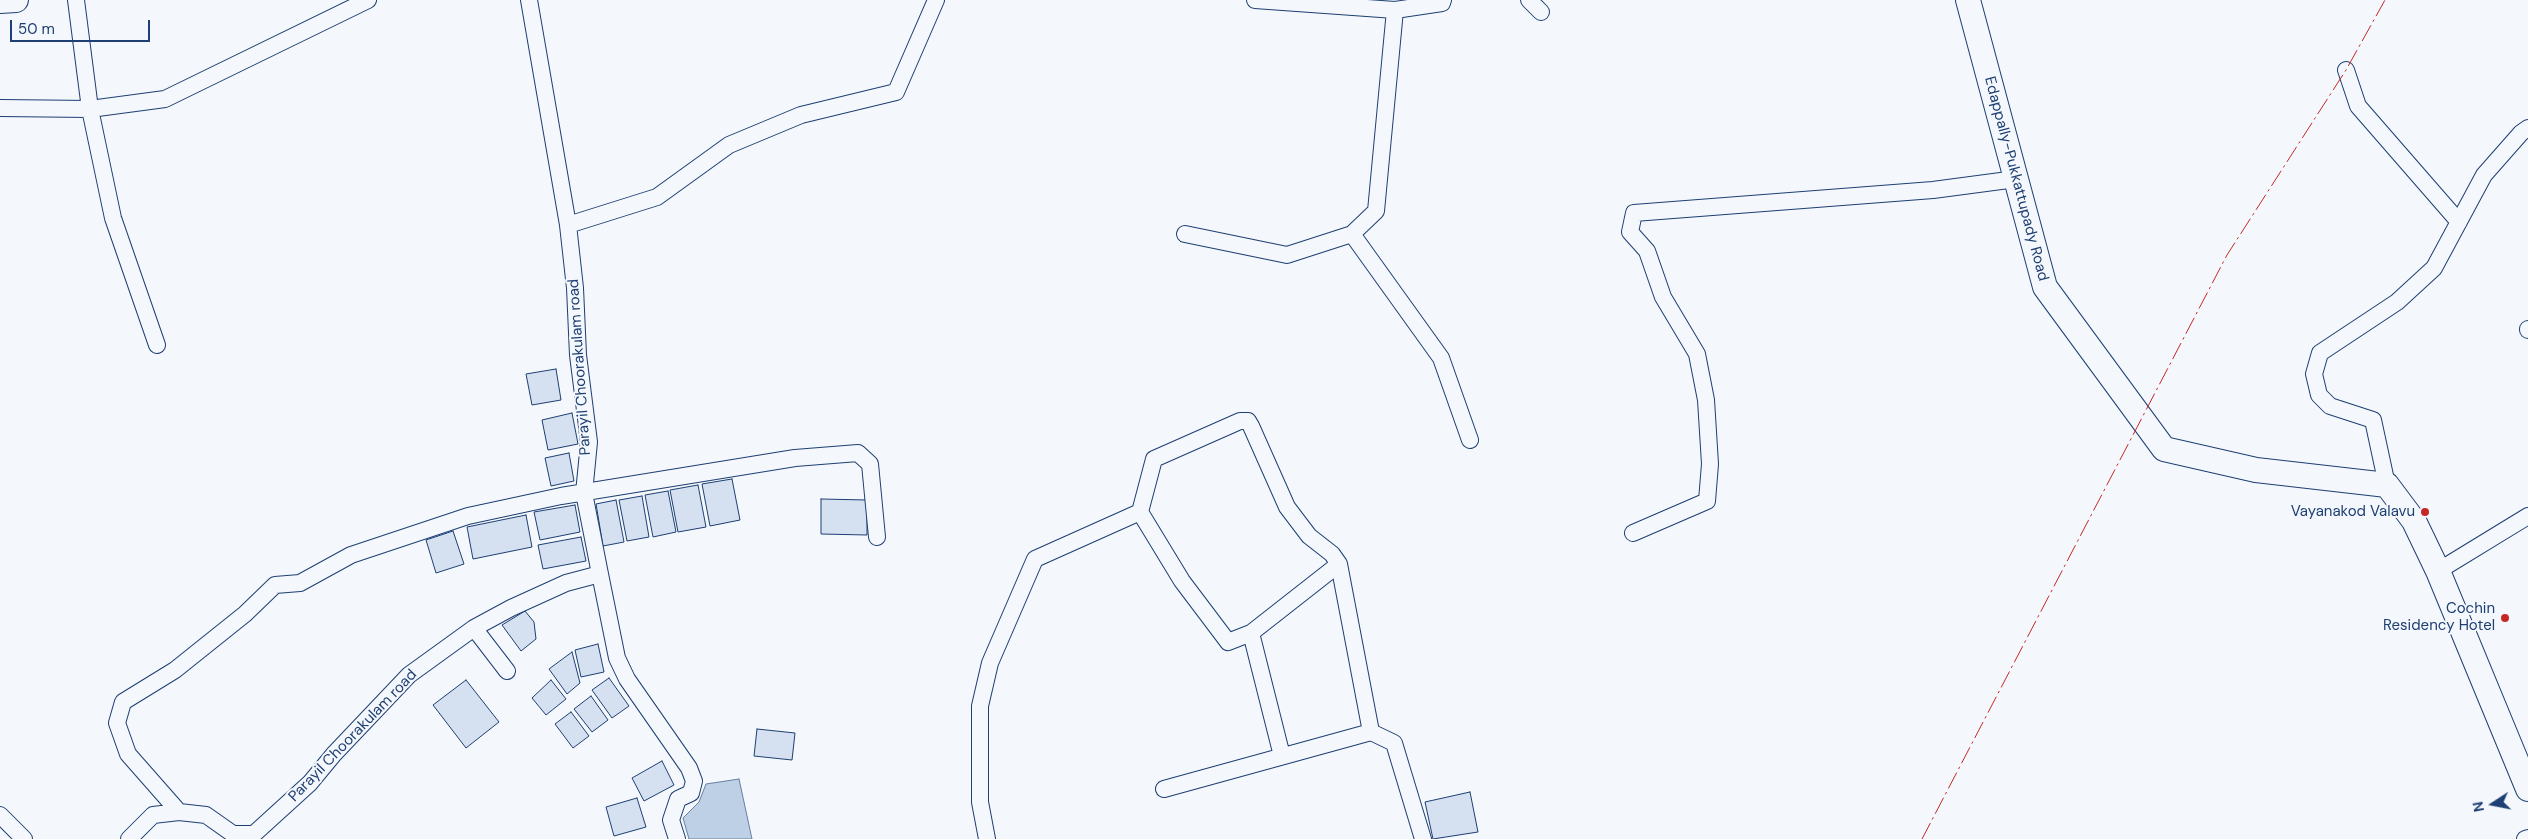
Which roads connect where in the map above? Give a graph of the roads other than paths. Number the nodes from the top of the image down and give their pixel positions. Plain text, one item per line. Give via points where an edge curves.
1 (16, 0) edge
2 (76, 0) edge
3 (368, 0) edge
4 (529, 0) edge
5 (936, 0) edge
6 (1255, 0) edge
7 (1443, 0) edge
8 (1529, 0) edge
9 (1968, 0) edge
10 (0, 1) edge
11 (1395, 10) junction
12 (1541, 12) dead end
13 (2346, 70) dead end
14 (0, 108) edge
15 (90, 109) junction
16 (2528, 128) edge
17 (2016, 180) junction
18 (2459, 222) junction
19 (568, 225) junction
20 (1184, 234) dead end
21 (1352, 234) junction
22 (157, 345) dead end
23 (1470, 440) dead end
24 (2387, 485) junction
25 (584, 493) junction
26 (1140, 512) junction
27 (2528, 516) edge
28 (1633, 533) dead end
29 (877, 537) dead end
30 (1339, 564) junction
31 (2438, 571) junction
32 (600, 574) junction
33 (474, 628) junction
34 (1251, 633) junction
35 (507, 670) dead end
36 (1371, 732) junction
37 (1282, 756) junction
38 (1164, 789) dead end
39 (2528, 789) edge
40 (178, 812) junction
41 (0, 815) edge
42 (24, 839) edge
43 (129, 839) edge
44 (677, 839) edge
45 (987, 839) edge
46 (1423, 839) edge

1 - 10 main road
2 - 15 street
3 - 15 street via 165,99
4 - 19 street, Parayil Choorakulam road
5 - 19 street via 896,92 801,115 729,145 657,198
6 - 11 street
7 - 11 street via 1442,3
8 - 12 street
9 - 17 main road, Edappally-Pukkattupady Road
11 - 21 street via 1376,211
13 - 18 street via 2358,106
14 - 15 street
15 - 22 street via 113,218
16 - 18 street via 2484,175
17 - 24 main road, Edappally-Pukkattupady Road via 2045,287 2164,448 2256,470
17 - 28 street via 1933,190 1634,213 1630,232 1647,251 1663,298 1698,354 1706,400 1710,464 1707,501
18 - 24 street via 2434,268 2397,302 2320,353 2314,374 2318,395 2330,406 2373,420
19 - 25 street, Parayil Choorakulam road via 588,442
20 - 21 street via 1287,255
21 - 23 street via 1441,358
24 - 31 main road via 2414,522
25 - 29 street via 795,458 858,453 870,464
25 - 32 street, Parayil Choorakulam road
25 - 40 street via 468,516 351,555 300,583 275,585 175,670 123,702 117,723 128,754
26 - 30 street via 1154,459 1240,421 1248,421 1287,507 1309,536 1332,554
26 - 34 street via 1182,582 1228,642
26 - 45 street via 1035,559 990,663 980,706 980,802
27 - 31 street
30 - 34 street
30 - 36 street
31 - 39 main road
32 - 33 street, Parayil Choorakulam road via 542,592
32 - 44 street via 617,658 627,679 689,768 694,781 691,793 678,799 671,820
33 - 35 street
33 - 40 street, Parayil Choorakulam road via 408,675 310,783 254,834 232,834 206,816
34 - 37 street
36 - 37 street
36 - 46 street via 1394,743
37 - 38 street
40 - 43 street, Parayil Choorakulam road via 153,816
41 - 42 street

